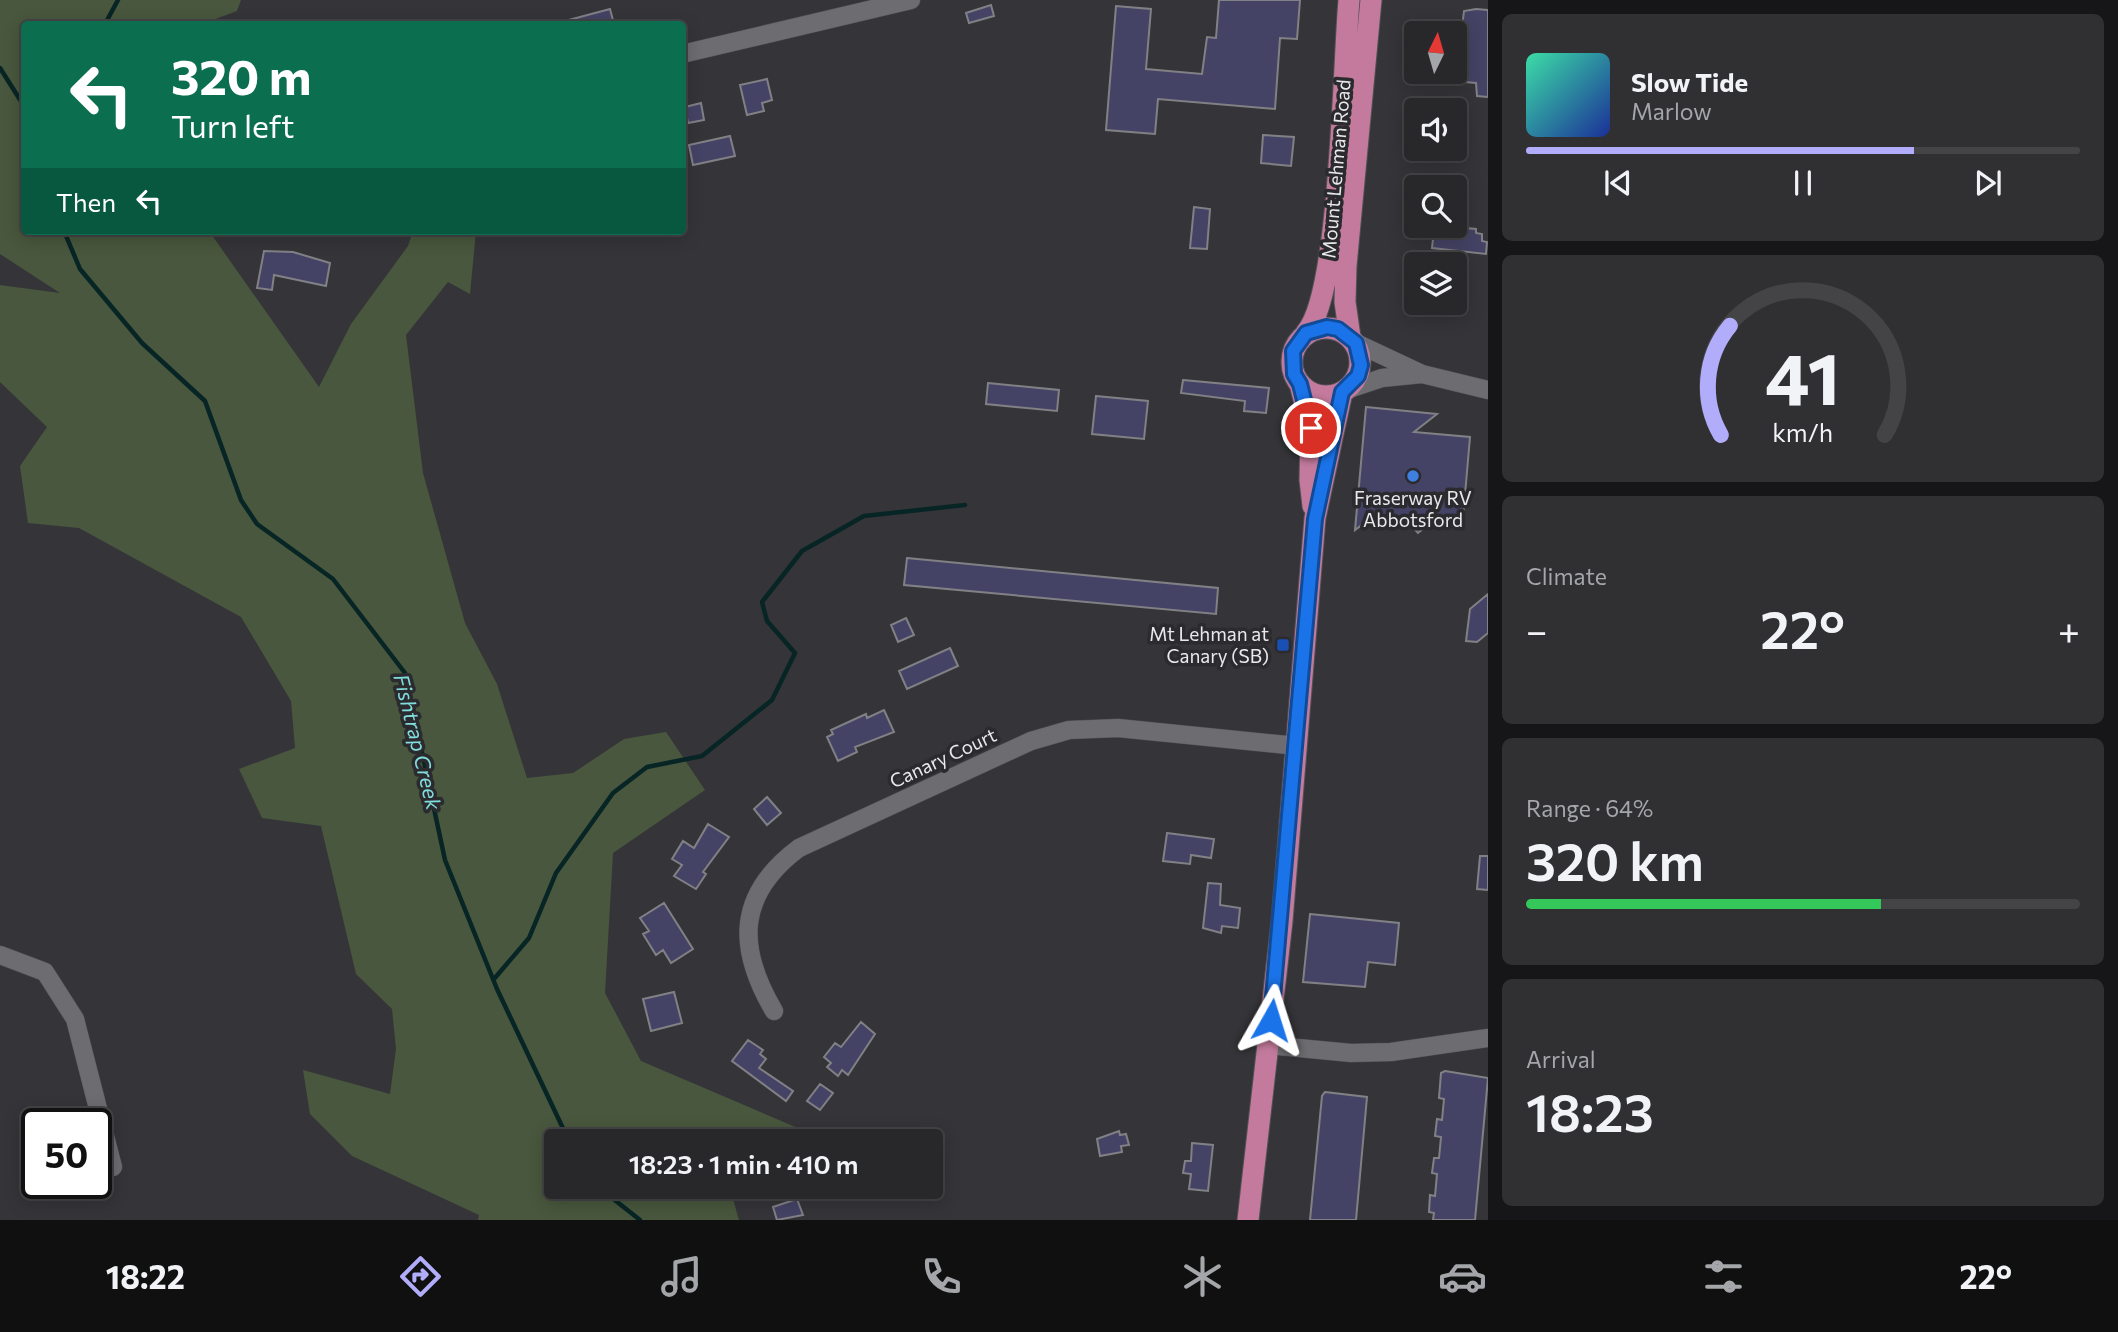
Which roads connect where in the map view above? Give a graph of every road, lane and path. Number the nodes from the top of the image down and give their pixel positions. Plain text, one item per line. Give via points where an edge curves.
1 (911, 0) edge
2 (1349, 0) edge
3 (1371, 0) edge
4 (686, 53) edge
5 (1306, 333) junction
6 (1353, 340) junction
7 (1422, 374) junction
8 (1300, 384) junction
9 (1488, 390) edge
10 (1344, 391) junction
11 (1315, 519) junction
12 (1297, 746) junction
13 (0, 955) edge
14 (774, 1011) dead end
15 (1488, 1038) edge
16 (1268, 1045) junction
17 (113, 1167) dead end
18 (1248, 1220) edge

1 - 4 street
2 - 5 main road, Mount Lehman Road via 1325,289 1318,317
3 - 6 main road, Mount Lehman Road via 1346,266 1345,302
5 - 6 main road via 1327,327
5 - 8 main road via 1292,362
6 - 7 street
6 - 10 main road via 1361,365 1358,376
7 - 9 street
7 - 10 street via 1382,378
8 - 10 main road via 1320,396
8 - 11 main road via 1311,428
10 - 11 main road
11 - 12 main road
12 - 14 street, Canary Court via 1118,728 1069,730 1031,741 799,848 764,884 749,922 749,959
12 - 16 main road
13 - 17 street via 45,972 75,1019
15 - 16 street via 1391,1052
16 - 18 main road

